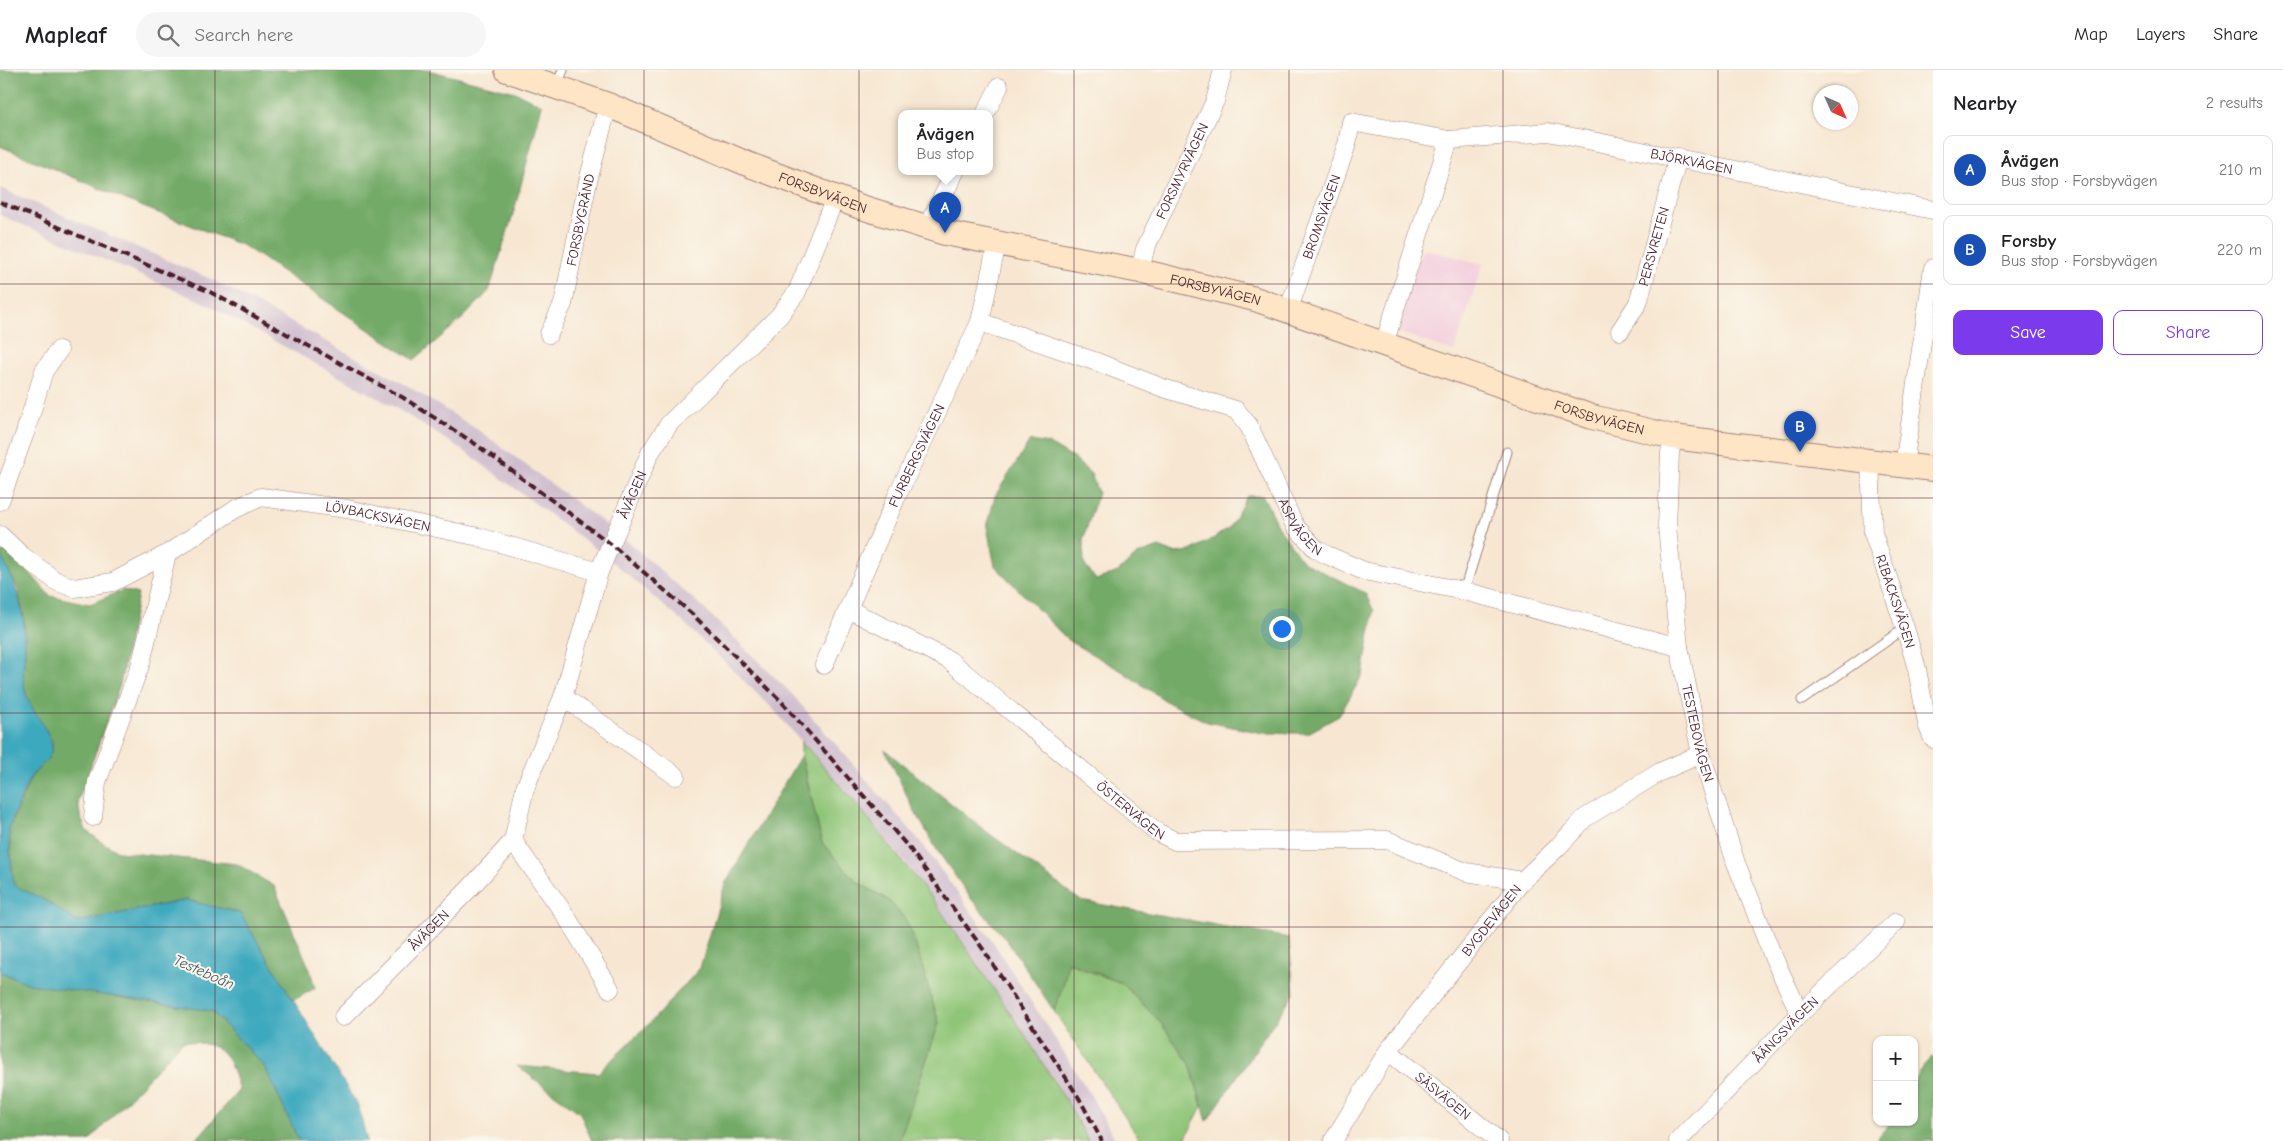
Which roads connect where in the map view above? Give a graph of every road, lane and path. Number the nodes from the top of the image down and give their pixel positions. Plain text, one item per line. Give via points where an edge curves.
1 (506, 70) edge
2 (1223, 70) edge
3 (559, 79) edge
4 (999, 87) dead end
5 (608, 105) junction
6 (987, 110) edge
7 (1351, 122) joint
8 (1449, 140) junction
9 (1678, 157) junction
10 (953, 175) edge
11 (835, 198) junction
12 (1933, 210) edge
13 (927, 227) junction
14 (999, 245) junction
15 (1933, 268) edge
16 (1140, 271) junction
17 (1288, 311) junction
18 (980, 322) junction
19 (1620, 331) dead end
20 (549, 334) dead end
21 (1384, 344) junction
22 (59, 350) dead end
23 (1673, 437) junction
24 (1507, 452) dead end
25 (1870, 461) junction
26 (1904, 465) junction
27 (1933, 469) edge
28 (0, 501) edge
29 (0, 536) edge
30 (167, 554) junction
31 (599, 572) junction
32 (1464, 591) junction
33 (848, 609) junction
34 (1905, 628) junction
35 (1679, 648) junction
36 (824, 665) dead end
37 (564, 697) junction
38 (1802, 700) dead end
39 (1933, 739) edge
40 (1701, 754) junction
41 (676, 776) dead end
42 (93, 817) dead end
43 (513, 841) junction
44 (1522, 882) junction
45 (1896, 922) dead end
46 (610, 989) dead end
47 (1800, 1014) junction
48 (343, 1018) dead end
49 (1388, 1052) junction
50 (1333, 1141) edge
51 (1499, 1141) edge
52 (1678, 1141) edge

1 - 3 street, FORSBYVÄGEN
2 - 16 street, FORSMYRVÄGEN via 1215,101 1145,249
3 - 5 street, FORSBYVÄGEN
4 - 6 street
5 - 11 street, FORSBYVÄGEN
5 - 20 street, FORSBYGRÄND via 588,181 563,304
7 - 8 street, BJÖRKVÄGEN
7 - 17 street, BROMSVÄGEN via 1347,144
8 - 9 street, BJÖRKVÄGEN via 1548,132
8 - 21 street
9 - 12 street, BJÖRKVÄGEN
9 - 19 street, PERSVRETEN via 1638,302
10 - 13 street
11 - 13 street, FORSBYVÄGEN
11 - 31 street, ÅVÄGEN via 797,292 779,316 669,424 650,453
13 - 14 street, FORSBYVÄGEN
14 - 16 street, FORSBYVÄGEN
14 - 18 street, FURBERGSVÄGEN
15 - 26 street
16 - 17 street, FORSBYVÄGEN via 1255,299
17 - 21 street, FORSBYVÄGEN
18 - 32 street, ASPVÄGEN via 1163,388 1236,410 1249,426 1295,526 1316,549 1364,571
18 - 33 street, FURBERGSVÄGEN via 896,498
21 - 23 street, FORSBYVÄGEN via 1592,417
22 - 28 street via 44,371
23 - 25 street, FORSBYVÄGEN
23 - 35 street, TESTEBOVÄGEN via 1667,526
24 - 32 lane
25 - 26 street, FORSBYVÄGEN
25 - 34 street, RIBACKSVÄGEN via 1873,533
26 - 27 street, FORSBYVÄGEN
29 - 30 street, LÖVBACKSVÄGEN via 56,581 74,588 113,582
30 - 31 street, LÖVBACKSVÄGEN via 234,509 261,497 347,509 479,537
30 - 42 street via 141,663 97,782
31 - 37 street, ÅVÄGEN
32 - 35 street, ASPVÄGEN
33 - 36 street, FURBERGSVÄGEN
33 - 44 street, ÖSTERVÄGEN via 949,660 1158,832 1175,841 1387,840 1466,872
34 - 38 lane
34 - 39 street, RIBACKSVÄGEN
35 - 40 street, TESTEBOVÄGEN
37 - 41 street
37 - 43 street, ÅVÄGEN via 525,788
40 - 44 street, BYGDEVÄGEN via 1660,772 1584,818
40 - 47 street, TESTEBOVÄGEN via 1736,863
43 - 46 street via 566,916
43 - 48 street, ÅVÄGEN
44 - 49 street, BYGDEVÄGEN
45 - 47 street, ÅÄNGSVÄGEN
47 - 52 street, ÅÄNGSVÄGEN
49 - 50 street, BYGDEVÄGEN
49 - 51 street, SÄSVÄGEN

